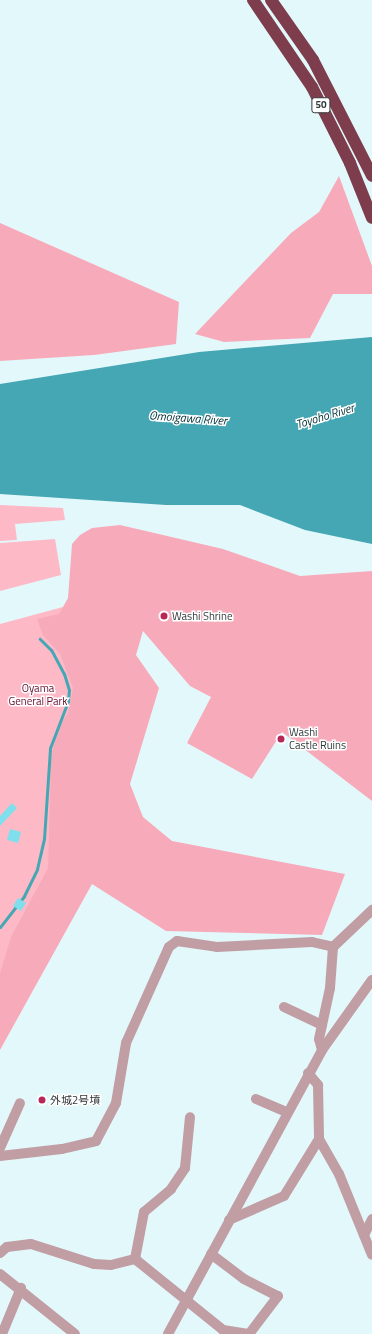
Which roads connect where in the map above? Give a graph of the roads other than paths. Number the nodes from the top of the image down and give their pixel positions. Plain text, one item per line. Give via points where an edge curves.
1 (253, 0) edge
2 (275, 3) edge
3 (372, 176) edge
4 (372, 218) edge
5 (372, 910) edge
6 (333, 947) junction
7 (372, 980) edge
8 (284, 1007) dead end
9 (322, 1025) junction
10 (322, 1050) junction
11 (308, 1073) junction
12 (256, 1099) dead end
13 (20, 1103) dead end
14 (287, 1112) junction
15 (190, 1117) dead end
16 (319, 1139) junction
17 (0, 1148) edge
18 (0, 1156) edge
19 (229, 1220) junction
20 (372, 1220) edge
21 (364, 1236) junction
22 (0, 1253) edge
23 (211, 1254) junction
24 (372, 1255) edge
25 (135, 1259) junction
26 (0, 1274) edge
27 (21, 1288) junction
28 (185, 1302) junction
29 (2, 1334) edge
30 (75, 1334) edge
31 (168, 1334) edge
32 (248, 1334) edge

1 - 4 highway, 50 via 312,87 350,162
2 - 3 highway, 50 via 340,108
5 - 6 street
6 - 9 street via 330,988
6 - 18 street via 312,942 217,947 177,941 169,947 126,1043 116,1104 96,1141 62,1149
7 - 10 street
8 - 9 street
9 - 10 street
10 - 11 street
11 - 14 street
11 - 16 street via 318,1085
12 - 14 street
13 - 17 street
14 - 19 street
15 - 25 street via 185,1168 171,1189 144,1212
16 - 19 street via 284,1196
16 - 21 street via 339,1174
19 - 23 street
20 - 21 street
21 - 24 street
22 - 25 street via 7,1247 31,1244 94,1264 111,1265
23 - 28 street
23 - 32 street via 244,1279 278,1296
25 - 28 street
26 - 27 street
27 - 29 street
27 - 30 street
28 - 31 street
28 - 32 street via 223,1330

